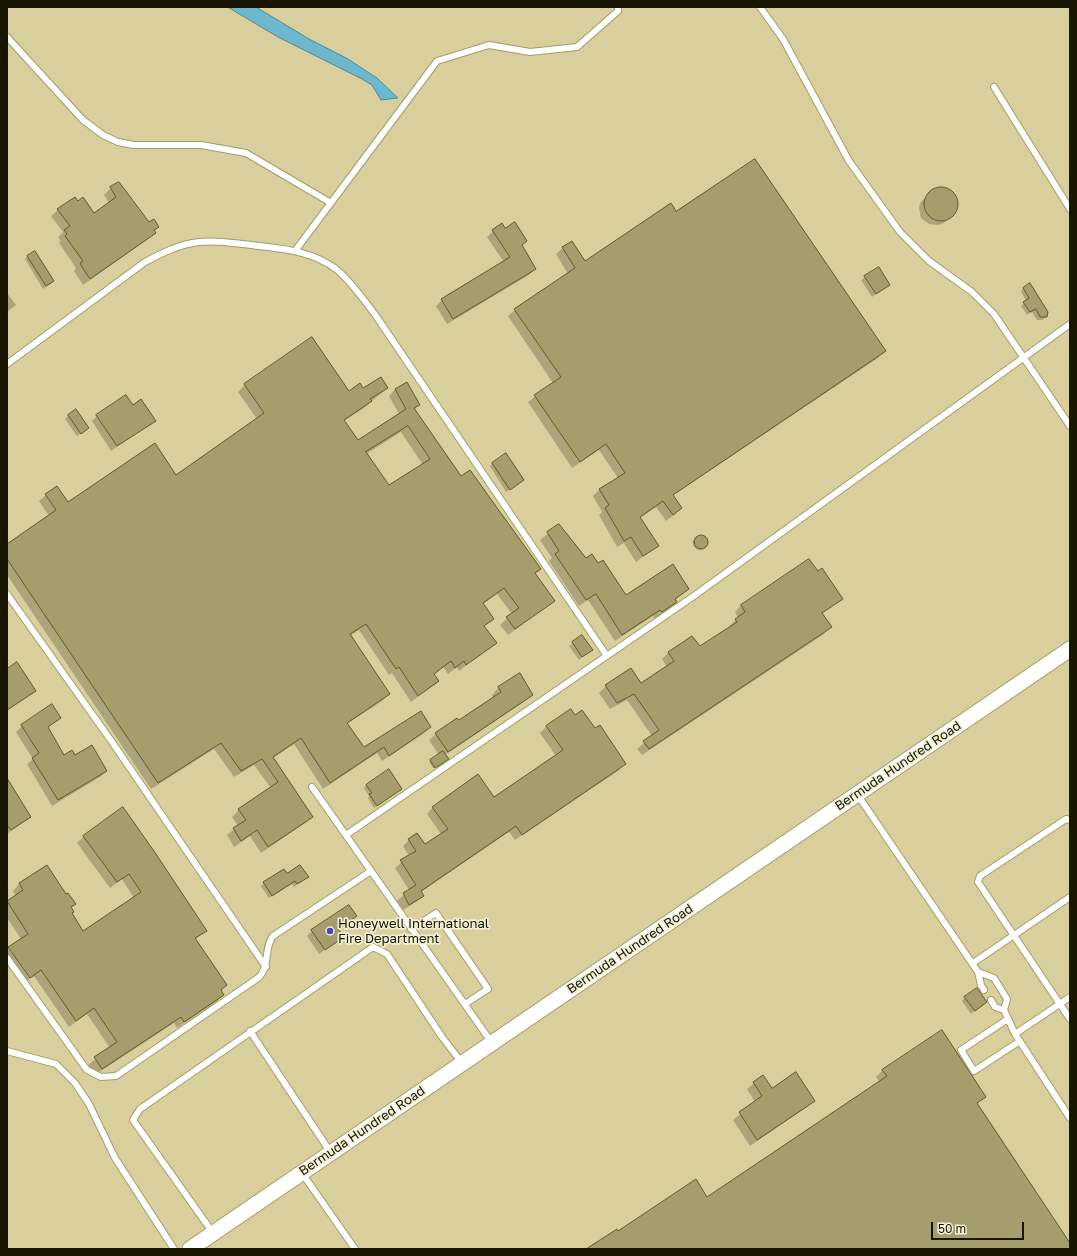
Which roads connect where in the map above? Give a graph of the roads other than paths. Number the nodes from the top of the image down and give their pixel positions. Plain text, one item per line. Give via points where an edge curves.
1 (618, 7) edge
2 (760, 7) edge
3 (7, 37) edge
4 (994, 87) dead end
5 (331, 203) junction
6 (1070, 210) edge
7 (295, 251) junction
8 (1070, 324) edge
9 (1023, 358) junction
10 (7, 364) edge
11 (1070, 426) edge
12 (8, 597) edge
13 (1070, 649) edge
14 (607, 656) junction
15 (312, 787) dead end
16 (857, 794) junction
17 (1070, 820) edge
18 (346, 835) junction
19 (371, 871) junction
20 (1070, 897) edge
21 (411, 929) junction
22 (1014, 935) junction
23 (7, 958) edge
24 (972, 963) junction
25 (266, 967) junction
26 (978, 972) junction
27 (984, 990) dead end
28 (1070, 997) edge
29 (991, 1000) dead end
30 (464, 1004) junction
31 (1060, 1004) junction
32 (1004, 1010) junction
33 (1008, 1019) junction
34 (1070, 1019) edge
35 (250, 1031) junction
36 (1015, 1034) junction
37 (1020, 1041) junction
38 (492, 1043) junction
39 (7, 1051) edge
40 (462, 1064) junction
41 (1070, 1118) edge
42 (331, 1153) junction
43 (302, 1173) junction
44 (214, 1233) junction
45 (174, 1249) edge
46 (190, 1249) edge
47 (355, 1249) edge

1 - 5 lane via 618,11 577,47 530,52 489,45 437,61
2 - 9 lane via 783,39 849,161 900,232 929,261 972,292 988,308
3 - 5 lane via 83,120 103,135 118,142 134,145 201,145 246,154
4 - 6 lane
5 - 7 lane
7 - 10 lane via 217,241 192,243 162,253 145,262
7 - 14 lane via 321,260 349,280
8 - 9 lane
9 - 11 lane
9 - 14 lane
12 - 25 lane
13 - 16 street, Bermuda Hundred Road
14 - 18 lane
15 - 18 lane
16 - 24 lane
16 - 38 street, Bermuda Hundred Road
17 - 22 lane via 1066,819 980,876 978,882
18 - 19 lane
19 - 21 lane
19 - 25 lane via 274,936 267,947
20 - 22 lane
21 - 30 lane
21 - 30 lane via 436,913 488,990
22 - 24 lane
22 - 31 lane
23 - 25 lane via 87,1070 107,1078 116,1076 258,978
24 - 26 lane
26 - 27 lane
26 - 32 lane via 994,978 1007,999
28 - 31 lane
29 - 32 lane via 995,1007
30 - 38 lane
31 - 34 lane
31 - 36 lane
32 - 33 lane
33 - 36 lane
33 - 37 lane via 961,1050 974,1071
35 - 40 lane via 373,947 387,954
35 - 42 lane
35 - 44 lane via 140,1109 133,1120
36 - 37 lane
37 - 41 lane
38 - 40 street, Bermuda Hundred Road
39 - 45 lane via 56,1064 75,1083 89,1104 115,1158
40 - 42 street, Bermuda Hundred Road
42 - 43 street, Bermuda Hundred Road
43 - 44 street, Bermuda Hundred Road
43 - 47 lane
44 - 46 street, Bermuda Hundred Road

